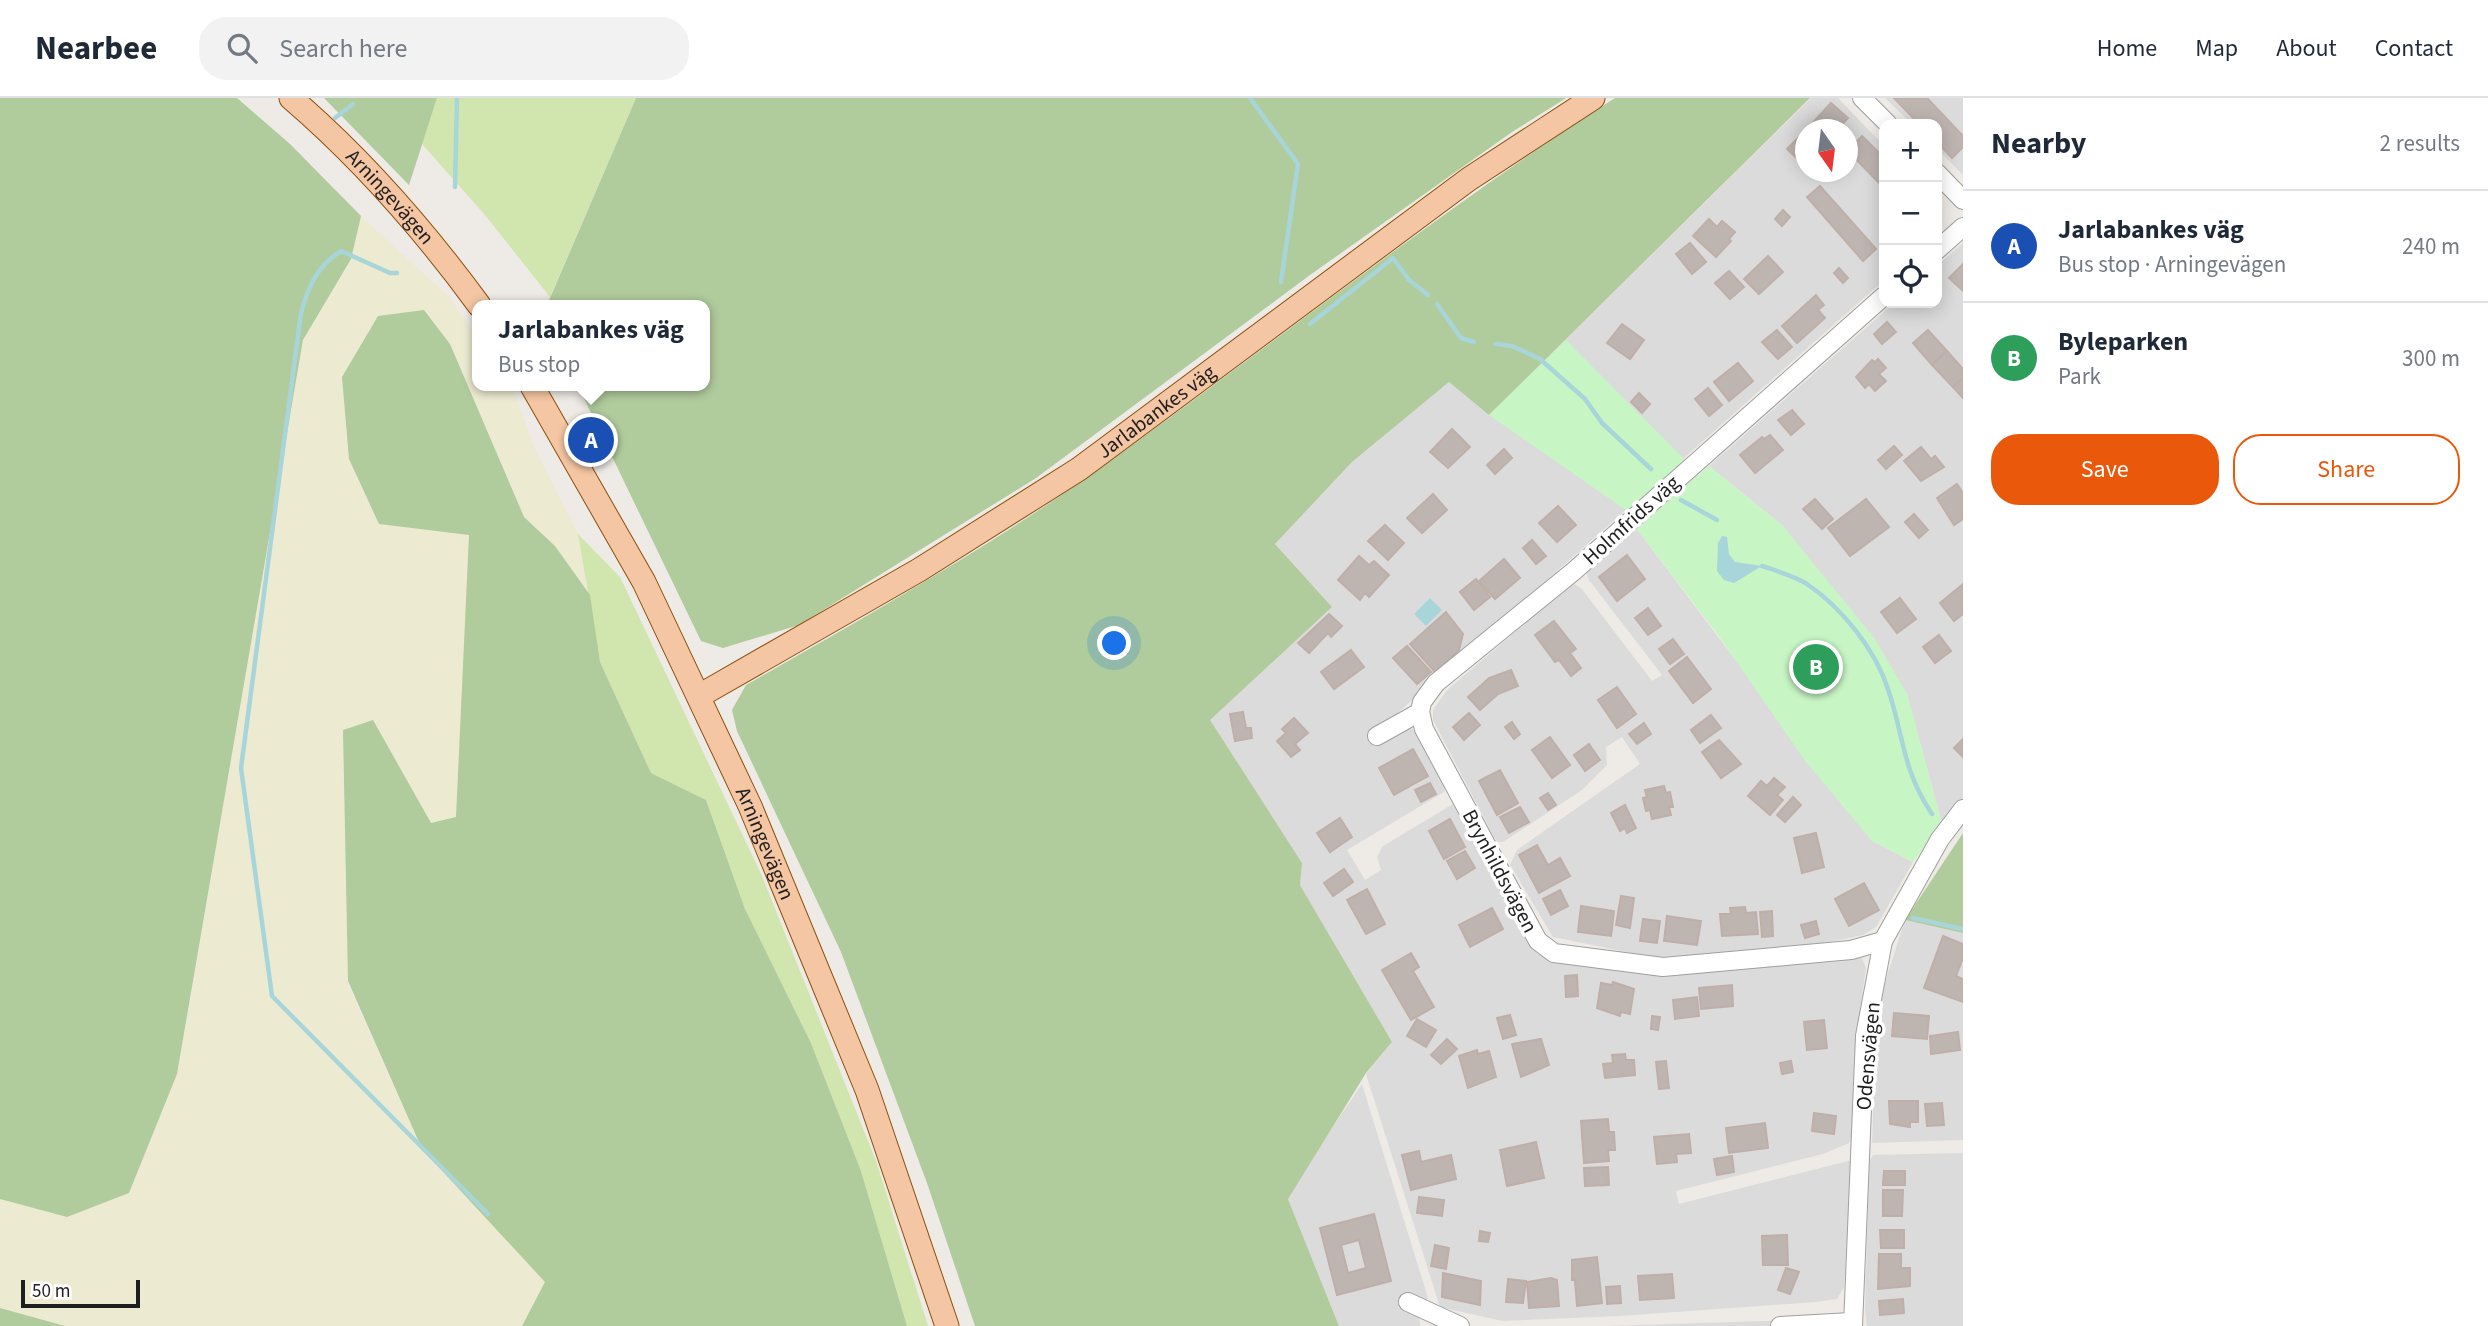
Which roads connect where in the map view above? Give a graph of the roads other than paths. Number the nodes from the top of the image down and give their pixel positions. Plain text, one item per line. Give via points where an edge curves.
1 (291, 98) edge
2 (1593, 98) edge
3 (1862, 98) edge
4 (1883, 119) edge
5 (1942, 178) edge
6 (1963, 200) edge
7 (1963, 227) edge
8 (1942, 246) edge
9 (475, 300) edge
10 (1879, 300) edge
11 (535, 391) edge
12 (699, 696) junction
13 (1420, 712) junction
14 (1377, 736) dead end
15 (1963, 808) edge
16 (1882, 941) junction
17 (1408, 1302) dead end
18 (1852, 1324) edge
19 (947, 1326) edge
20 (1460, 1326) edge
21 (1780, 1326) edge

1 - 9 main road, Arningevägen via 325,127 432,242
2 - 12 main road, Jarlabankes väg via 1468,178 1079,469 919,570
3 - 4 street
5 - 6 street
7 - 8 street
10 - 13 street, Holmfrids väg via 1574,571 1436,683
11 - 12 main road, Arningevägen via 644,582
12 - 19 main road, Arningevägen via 750,806 867,1090
13 - 14 street
13 - 16 street, Brynhildsvägen via 1424,729 1538,941 1554,953 1663,967 1851,950
15 - 16 street, Odensvägen via 1940,839
16 - 18 street, Odensvägen via 1865,1036
17 - 20 street
18 - 21 street

